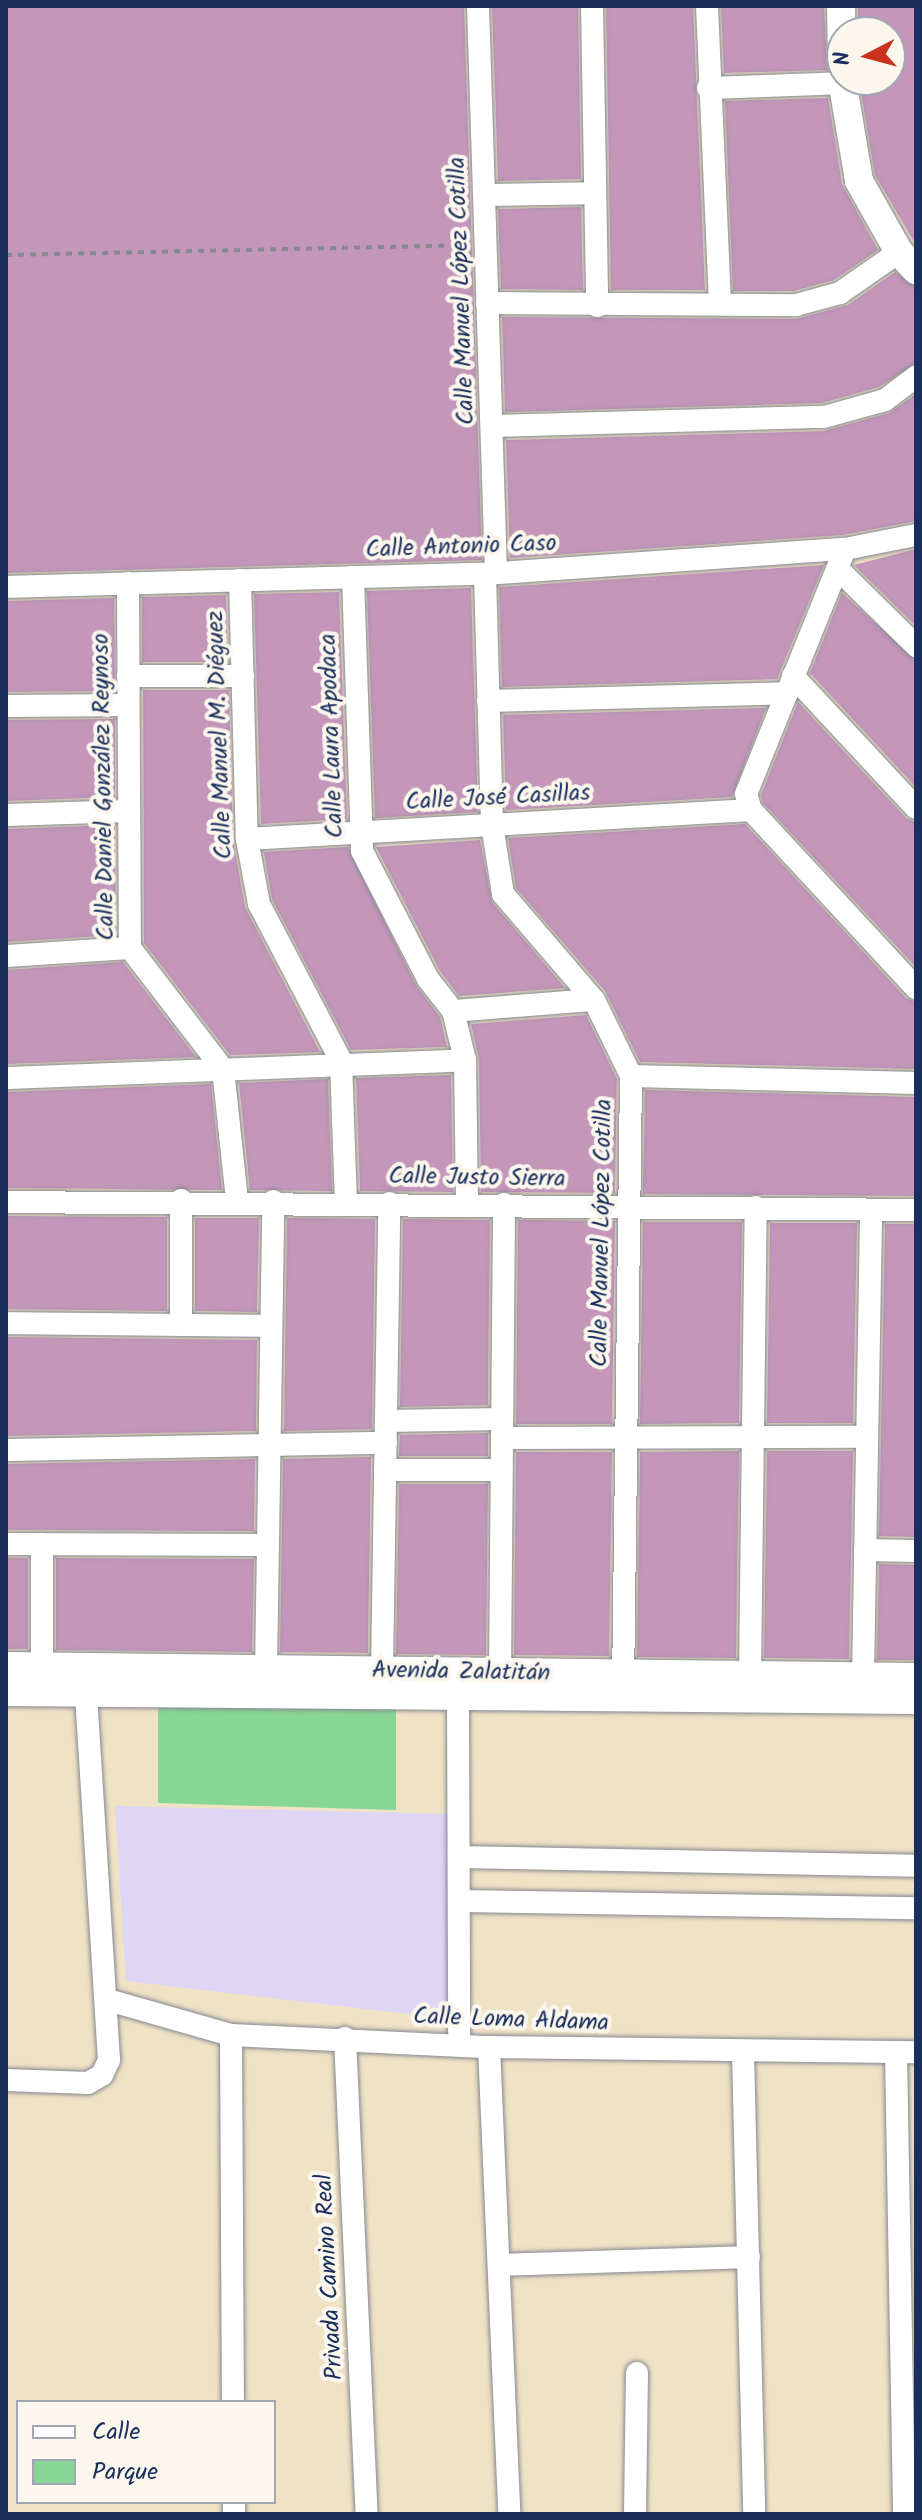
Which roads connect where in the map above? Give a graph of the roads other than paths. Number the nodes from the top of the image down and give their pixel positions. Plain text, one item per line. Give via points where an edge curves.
1 (478, 6) edge
2 (592, 6) edge
3 (707, 6) edge
4 (826, 77) edge
5 (708, 88) junction
6 (845, 96) edge
7 (594, 193) junction
8 (484, 195) junction
9 (908, 261) edge
10 (487, 303) junction
11 (720, 303) junction
12 (597, 306) junction
13 (916, 377) edge
14 (493, 426) junction
15 (916, 535) edge
16 (841, 559) junction
17 (491, 574) junction
18 (353, 577) junction
19 (240, 580) junction
20 (128, 583) junction
21 (6, 587) edge
22 (916, 646) edge
23 (128, 676) junction
24 (243, 676) junction
25 (790, 684) junction
26 (488, 701) junction
27 (127, 705) junction
28 (6, 706) edge
29 (748, 802) junction
30 (916, 808) edge
31 (129, 811) junction
32 (6, 815) edge
33 (492, 825) junction
34 (362, 832) junction
35 (247, 839) junction
36 (130, 948) junction
37 (6, 956) edge
38 (916, 988) edge
39 (594, 1000) junction
40 (453, 1011) junction
41 (465, 1060) junction
42 (341, 1061) junction
43 (223, 1069) junction
44 (631, 1076) junction
45 (6, 1078) edge
46 (916, 1083) edge
47 (181, 1200) junction
48 (237, 1200) junction
49 (273, 1201) junction
50 (6, 1202) edge
51 (346, 1202) junction
52 (389, 1203) junction
53 (467, 1203) junction
54 (504, 1204) junction
55 (629, 1206) junction
56 (756, 1207) junction
57 (871, 1210) junction
58 (916, 1210) edge
59 (6, 1323) edge
60 (181, 1325) junction
61 (271, 1326) junction
62 (502, 1428) junction
63 (386, 1432) junction
64 (753, 1437) junction
65 (866, 1437) junction
66 (625, 1438) junction
67 (270, 1446) junction
68 (6, 1450) edge
69 (385, 1470) junction
70 (501, 1470) junction
71 (6, 1544) edge
72 (42, 1544) junction
73 (268, 1545) junction
74 (865, 1550) junction
75 (916, 1551) edge
76 (6, 1666) edge
77 (42, 1667) junction
78 (266, 1670) junction
79 (382, 1671) junction
80 (500, 1672) junction
81 (750, 1675) junction
82 (863, 1677) junction
83 (916, 1677) edge
84 (85, 1680) junction
85 (622, 1686) junction
86 (6, 1692) edge
87 (458, 1696) junction
88 (916, 1700) edge
89 (459, 1857) junction
90 (916, 1866) edge
91 (460, 1901) junction
92 (916, 1908) edge
93 (108, 2000) junction
94 (231, 2035) junction
95 (345, 2038) junction
96 (459, 2045) junction
97 (489, 2047) junction
98 (906, 2052) edge
99 (743, 2053) junction
100 (6, 2080) edge
101 (749, 2257) junction
102 (499, 2265) junction
103 (637, 2373) dead end
104 (233, 2400) edge
105 (367, 2514) edge
106 (509, 2514) edge
107 (635, 2514) edge
108 (754, 2514) edge
109 (904, 2514) edge

1 - 8 street, Calle Manuel López Cotilla
2 - 7 street
3 - 5 street
4 - 5 street
5 - 11 street
6 - 9 street via 859,181
7 - 8 street
7 - 12 street
8 - 10 street, Calle Manuel López Cotilla
9 - 11 street via 820,301
10 - 12 street
10 - 14 street, Calle Manuel López Cotilla
11 - 12 street
13 - 14 street via 885,400 824,417
14 - 17 street, Calle Manuel López Cotilla
15 - 16 street, Calle Antonio Caso
16 - 17 street, Calle Antonio Caso
16 - 22 street
16 - 25 street
17 - 18 street, Calle Antonio Caso
17 - 26 street, Calle Manuel López Cotilla
18 - 19 street, Calle Antonio Caso
18 - 34 street, Calle Laura Apodaca
19 - 20 street, Calle Antonio Caso
19 - 24 street, Calle Manuel M. Diéguez
20 - 21 street, Calle Antonio Caso
20 - 23 street, Calle Daniel González Reynoso
23 - 24 street
23 - 27 street, Calle Daniel González Reynoso
24 - 35 street, Calle Manuel M. Diéguez
25 - 26 street
25 - 29 street
25 - 30 street
26 - 33 street, Calle Manuel López Cotilla
27 - 28 street
27 - 31 street, Calle Daniel González Reynoso
29 - 33 street, Calle José Casillas
29 - 38 street
31 - 32 street
31 - 36 street, Calle Daniel González Reynoso
33 - 34 street, Calle José Casillas
33 - 39 street, Calle Manuel López Cotilla via 503,894
34 - 35 street, Calle José Casillas
34 - 40 street, Calle Laura Apodaca via 365,863 428,979
35 - 42 street, Calle Manuel M. Diéguez via 259,904
36 - 37 street
36 - 43 street, Calle Daniel González Reynoso
39 - 40 street
39 - 44 street, Calle Manuel López Cotilla
40 - 41 street, Calle Laura Apodaca
41 - 42 street
41 - 53 street, Calle Laura Apodaca
42 - 43 street
42 - 51 street, Calle Manuel M. Diéguez
43 - 45 street
43 - 48 street
44 - 46 street
44 - 55 street, Calle Manuel López Cotilla
47 - 48 street, Calle Justo Sierra
47 - 50 street, Calle Justo Sierra
47 - 60 street
48 - 49 street, Calle Justo Sierra
49 - 51 street, Calle Justo Sierra
49 - 61 street
51 - 52 street, Calle Justo Sierra
52 - 53 street, Calle Justo Sierra
52 - 63 street
53 - 54 street, Calle Justo Sierra
54 - 55 street, Calle Justo Sierra
54 - 62 street
55 - 56 street, Calle Justo Sierra
55 - 66 street, Calle Manuel López Cotilla
56 - 57 street, Calle Justo Sierra
56 - 64 street
57 - 58 street, Calle Justo Sierra
57 - 65 street
59 - 60 street
60 - 61 street
61 - 67 street
62 - 63 street
62 - 66 street
62 - 70 street
63 - 67 street
63 - 69 street
64 - 65 street
64 - 66 street
64 - 81 street
65 - 74 street
66 - 85 street, Calle Manuel López Cotilla
67 - 68 street
67 - 73 street
69 - 70 street
69 - 79 street
70 - 80 street
71 - 72 street
72 - 73 street
72 - 77 street
73 - 78 street
74 - 75 street
74 - 82 street
76 - 77 street, Avenida Zalatitán
77 - 84 street, Avenida Zalatitán
78 - 79 street, Avenida Zalatitán
78 - 84 street, Avenida Zalatitán
79 - 80 street, Avenida Zalatitán
80 - 85 street, Avenida Zalatitán
81 - 82 street, Avenida Zalatitán
81 - 85 street, Avenida Zalatitán
82 - 83 street, Avenida Zalatitán
84 - 86 street, Avenida Zalatitán
84 - 87 street, Avenida Zalatitán
84 - 93 street
85 - 87 street, Avenida Zalatitán
85 - 88 street, Avenida Zalatitán
87 - 89 street
89 - 90 street
89 - 91 street
91 - 92 street
91 - 96 street
93 - 94 street, Calle Loma Aldama
93 - 100 street via 109,2060 102,2075 88,2083
94 - 95 street, Calle Loma Aldama
94 - 104 street
95 - 96 street, Calle Loma Aldama
95 - 105 street, Privada Camino Real
96 - 97 street, Calle Loma Aldama
97 - 99 street, Calle Loma Aldama
97 - 102 street
98 - 99 street, Calle Loma Aldama
98 - 109 street
99 - 101 street
101 - 102 street
101 - 108 street
102 - 106 street
103 - 107 street

